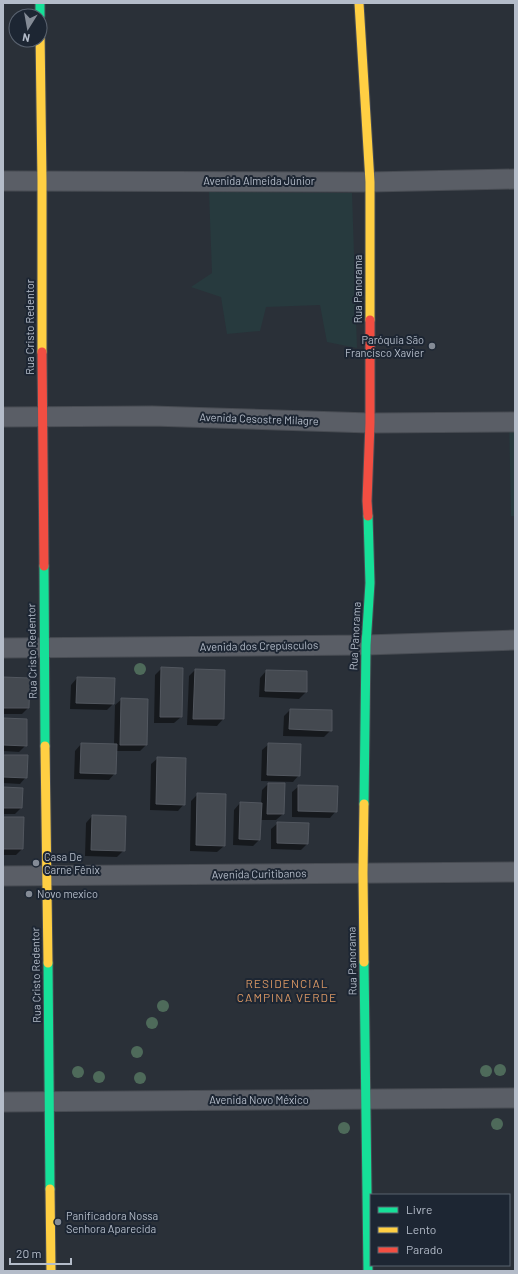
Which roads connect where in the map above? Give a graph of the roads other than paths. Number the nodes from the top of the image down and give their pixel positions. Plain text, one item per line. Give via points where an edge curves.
1 (359, 3) edge
2 (40, 48) edge
3 (515, 179) edge
4 (3, 181) edge
5 (42, 181) junction
6 (370, 182) junction
7 (42, 416) junction
8 (3, 417) edge
9 (515, 422) edge
10 (370, 423) junction
11 (515, 640) edge
12 (366, 645) junction
13 (3, 648) edge
14 (44, 648) junction
15 (515, 872) edge
16 (363, 873) junction
17 (3, 876) edge
18 (47, 876) junction
19 (515, 1098) edge
20 (366, 1099) junction
21 (3, 1102) edge
22 (49, 1102) junction
23 (51, 1271) edge
24 (368, 1271) edge

1 - 6 street, Rua Panorama
2 - 5 street, Rua Cristo Redentor
3 - 6 street, Avenida Almeida Júnior
4 - 5 street, Avenida Almeida Júnior
5 - 6 street, Avenida Almeida Júnior
5 - 7 street, Rua Cristo Redentor
6 - 10 street, Rua Panorama
7 - 8 street, Avenida Cesostre Milagre
7 - 10 street, Avenida Cesostre Milagre via 152,416
7 - 14 street, Rua Cristo Redentor
9 - 10 street, Avenida Cesostre Milagre
10 - 12 street, Rua Panorama via 367,502 370,583
11 - 12 street, Avenida dos Crepúsculos
12 - 14 street, Avenida dos Crepúsculos
12 - 16 street, Rua Panorama
13 - 14 street, Avenida dos Crepúsculos
14 - 18 street, Rua Cristo Redentor
15 - 16 street, Avenida Curitibanos
16 - 18 street, Avenida Curitibanos
16 - 20 street, Rua Panorama
17 - 18 street, Avenida Curitibanos
18 - 22 street, Rua Cristo Redentor
19 - 20 street, Avenida Novo México
20 - 22 street, Avenida Novo México
20 - 24 street, Rua Panorama
21 - 22 street, Avenida Novo México
22 - 23 street, Rua Cristo Redentor

